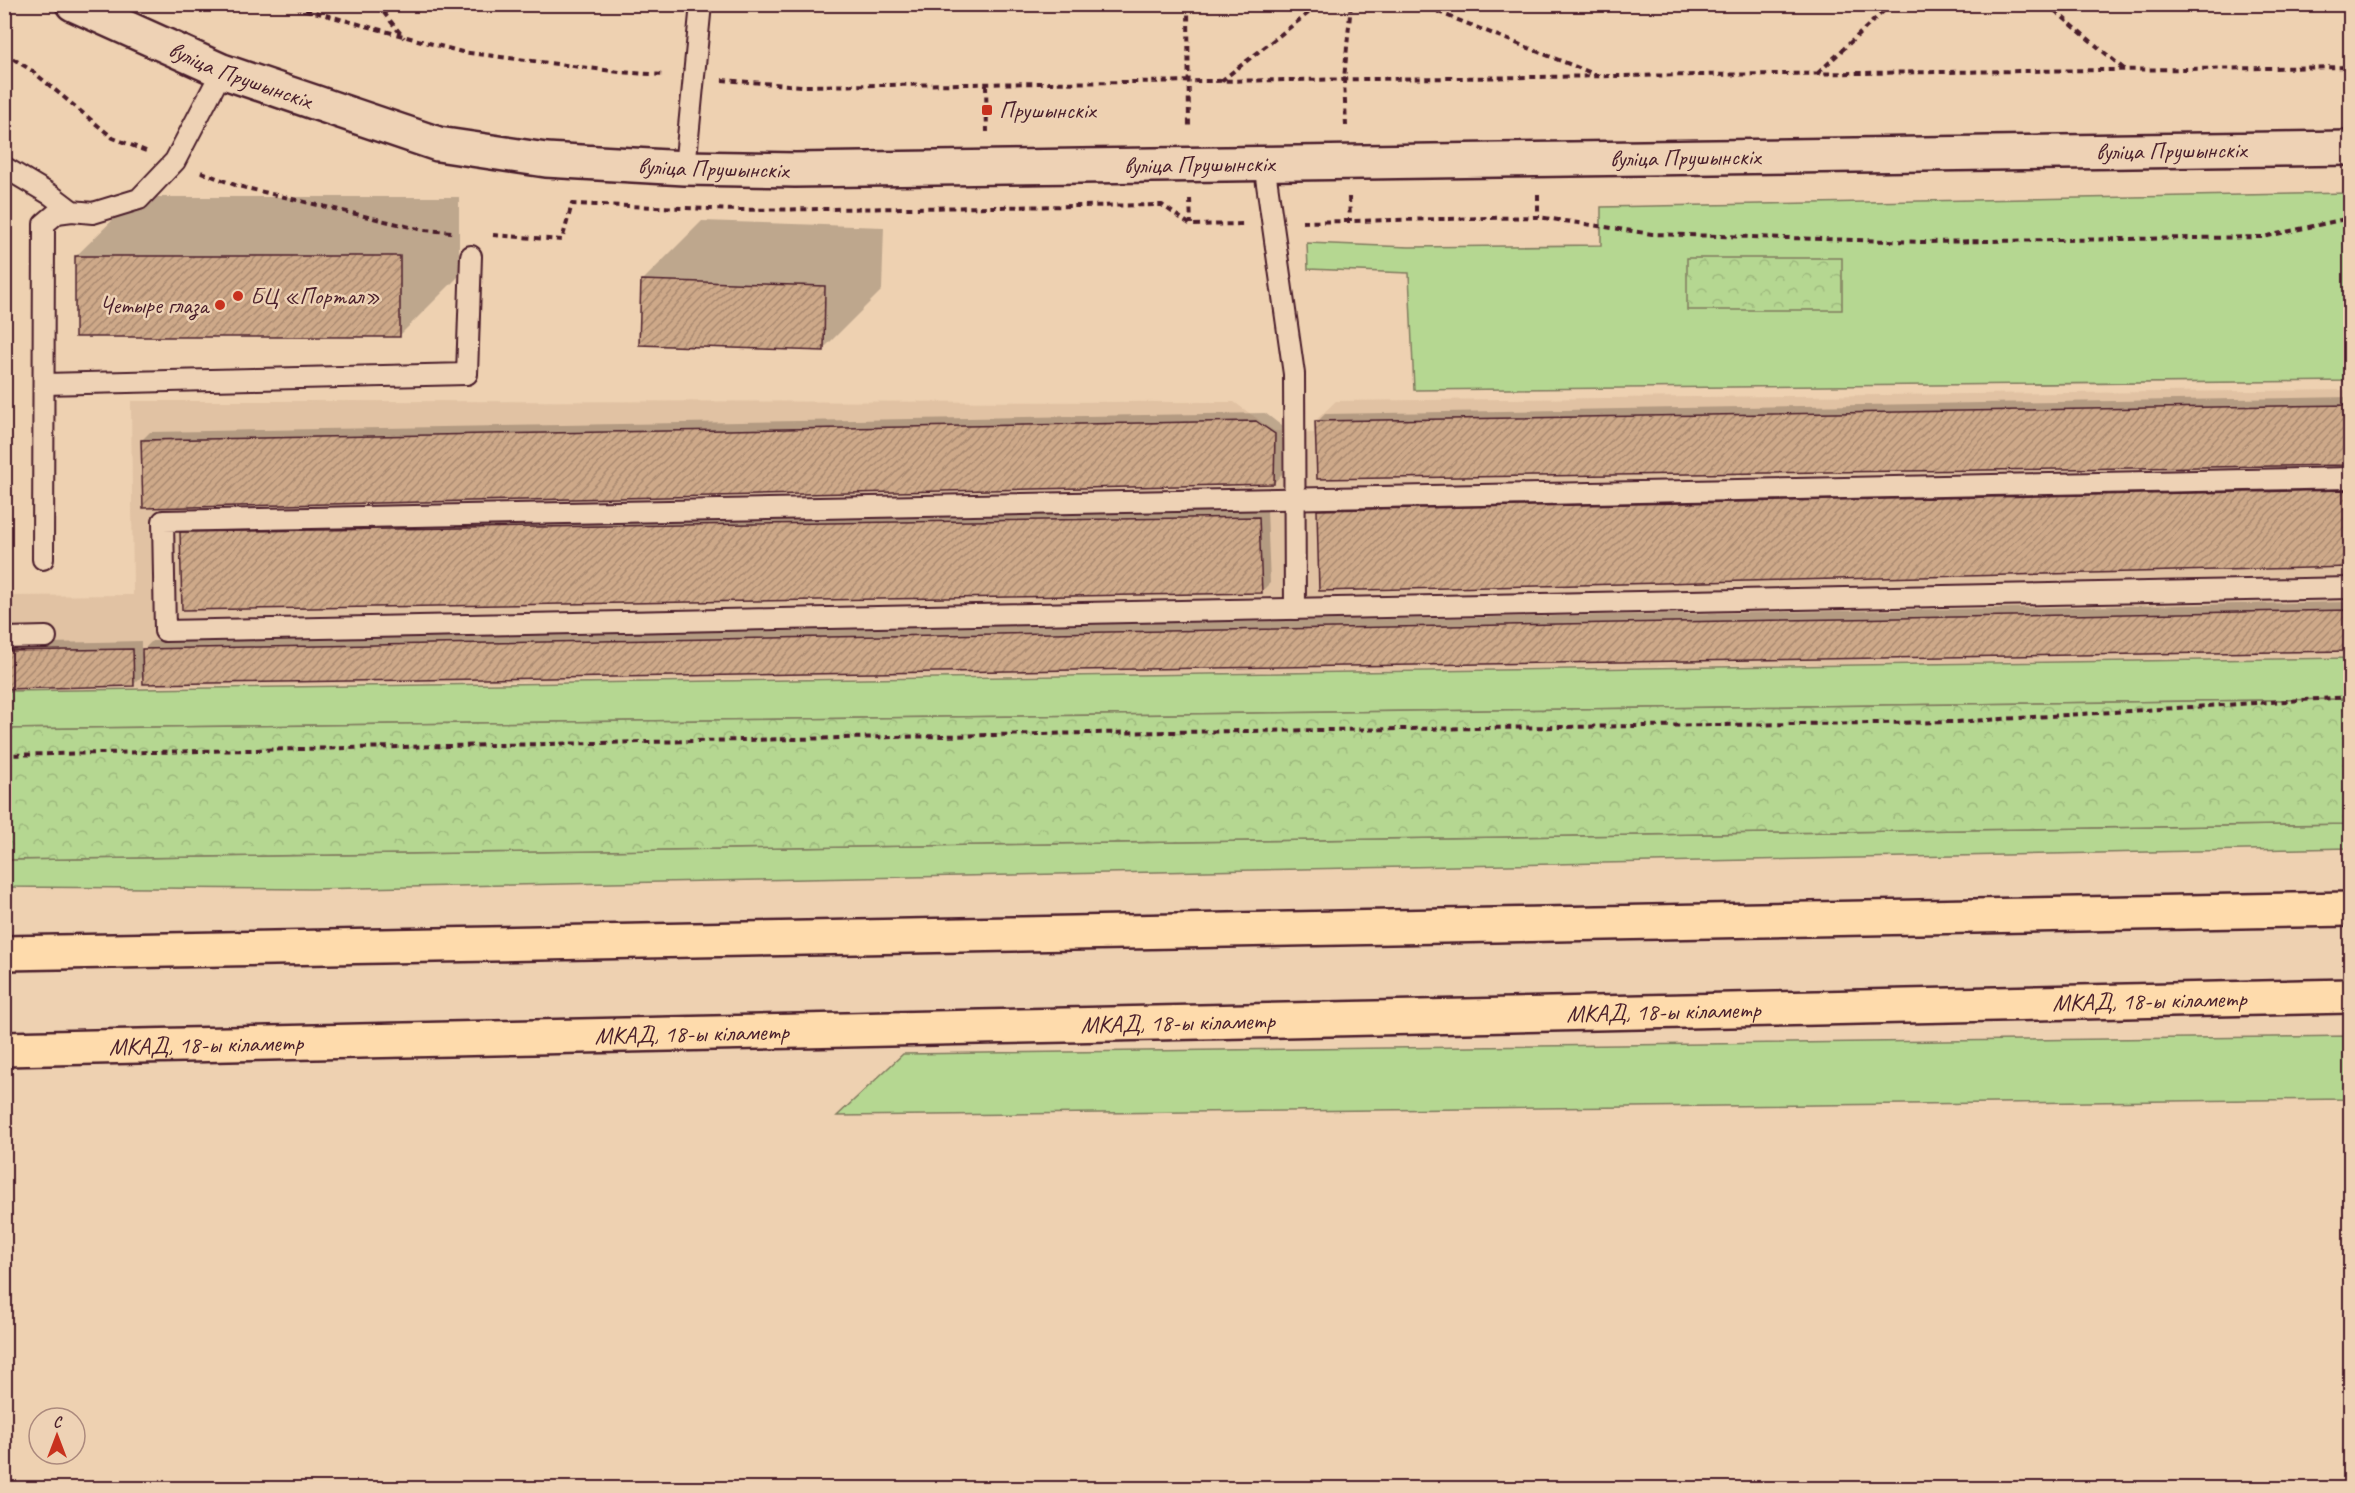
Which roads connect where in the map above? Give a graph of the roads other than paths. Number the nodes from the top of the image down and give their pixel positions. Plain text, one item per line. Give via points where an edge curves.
1 (73, 4) edge
2 (701, 4) edge
3 (222, 71) junction
4 (2350, 148) edge
5 (1264, 163) junction
6 (4, 166) edge
7 (685, 168) junction
8 (72, 211) junction
9 (471, 256) dead end
10 (44, 384) junction
11 (2350, 478) edge
12 (1295, 499) junction
13 (44, 559) dead end
14 (2350, 588) edge
15 (1295, 609) junction
16 (46, 637) dead end
17 (4, 638) edge
18 (2350, 909) edge
19 (4, 953) edge
20 (2350, 996) edge
21 (4, 1049) edge

1 - 3 street, вуліца Прушынскіх
2 - 7 lane
3 - 7 street, вуліца Прушынскіх via 438,144 546,160
3 - 8 lane via 175,162 139,199 93,213
4 - 5 street, вуліца Прушынскіх
5 - 7 street, вуліца Прушынскіх
5 - 12 lane via 1294,374
6 - 8 lane
8 - 10 lane via 57,213 44,224
9 - 10 lane via 467,374
10 - 13 lane
11 - 12 lane
12 - 15 lane
12 - 15 lane via 163,521 165,631
14 - 15 lane
16 - 17 lane
18 - 19 highway
20 - 21 highway, МКАД, 18-ы кіламетр

